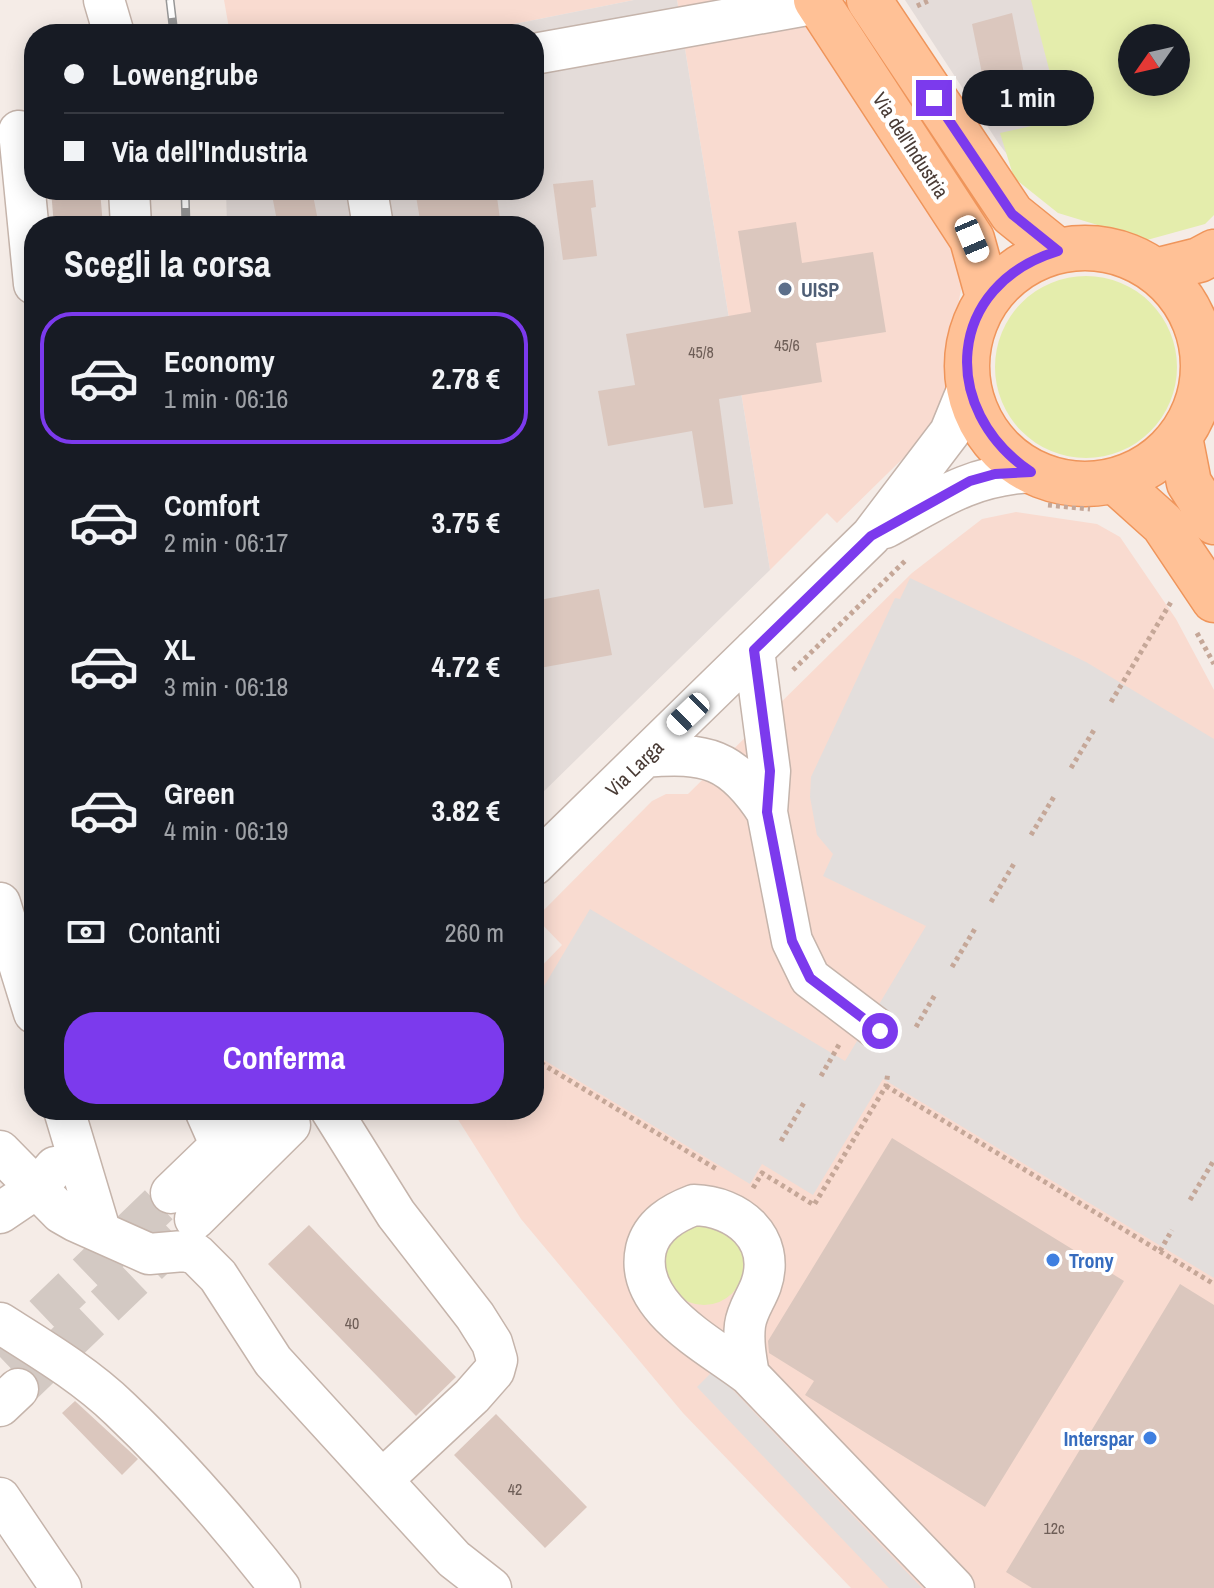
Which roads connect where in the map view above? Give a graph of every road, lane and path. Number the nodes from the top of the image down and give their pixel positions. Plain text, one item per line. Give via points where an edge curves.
1 (104, 0) edge
2 (869, 0) edge
3 (817, 1) edge
4 (111, 24) edge
5 (544, 52) edge
6 (19, 131) dead end
7 (24, 182) edge
8 (1058, 251) junction
9 (1214, 252) edge
10 (1155, 271) junction
11 (988, 297) junction
12 (1207, 322) edge
13 (968, 388) junction
14 (1180, 437) junction
15 (1037, 488) junction
16 (1106, 496) junction
17 (1214, 522) edge
18 (871, 536) junction
19 (909, 557) dead end
20 (1202, 598) edge
21 (754, 650) junction
22 (782, 681) dead end
23 (1111, 702) dead end
24 (1094, 730) dead end
25 (645, 757) junction
26 (1071, 768) dead end
27 (1055, 795) dead end
28 (767, 812) junction
29 (1031, 835) dead end
30 (544, 855) edge
31 (1015, 862) dead end
32 (991, 902) dead end
33 (0, 903) edge
34 (976, 927) dead end
35 (952, 967) dead end
36 (24, 981) edge
37 (936, 993) dead end
38 (896, 1032) joint
39 (840, 1043) dead end
40 (544, 1065) edge
41 (888, 1072) dead end
42 (821, 1076) dead end
43 (886, 1086) junction
44 (805, 1101) dead end
45 (255, 1120) edge
46 (270, 1120) edge
47 (337, 1120) edge
48 (69, 1127) edge
49 (213, 1127) edge
50 (781, 1141) dead end
51 (0, 1151) edge
52 (1214, 1160) edge
53 (724, 1174) dead end
54 (738, 1182) dead end
55 (37, 1188) junction
56 (1190, 1200) dead end
57 (0, 1213) edge
58 (100, 1230) junction
59 (1172, 1230) dead end
60 (1160, 1251) junction
61 (1214, 1284) edge
62 (0, 1323) edge
63 (749, 1375) dead end
64 (382, 1480) junction
65 (0, 1498) edge
66 (61, 1588) edge
67 (280, 1588) edge
68 (491, 1588) edge
69 (954, 1588) edge

1 - 4 street
2 - 8 main road via 1012,214
3 - 5 street
3 - 11 main road, Via dell'Industria via 972,239
6 - 7 street
8 - 10 main road via 1109,250
8 - 11 main road via 1019,267
9 - 10 main road
10 - 12 main road via 1190,312
11 - 13 main road via 971,331
12 - 14 main road via 1201,390
13 - 15 main road via 990,437
13 - 18 street, Via Larga via 950,432
14 - 16 main road
14 - 17 main road via 1189,483
15 - 16 path
15 - 16 main road via 1072,483
15 - 18 street, Via Larga via 995,474 970,481
16 - 20 main road via 1153,513
18 - 21 street, Via Larga
19 - 22 path
20 - 23 path
21 - 25 street, Via Larga
21 - 28 street via 770,771
24 - 26 path
25 - 28 street via 682,754 717,760 750,786
25 - 30 street, Via Larga
27 - 29 path
28 - 38 street via 799,961 819,987
31 - 32 path
33 - 36 street
34 - 35 path
37 - 38 path
39 - 42 path
40 - 53 path
41 - 43 path
43 - 54 path via 814,1205 762,1173 751,1190
43 - 60 path
44 - 50 path
45 - 49 street
46 - 49 street via 183,1206
47 - 64 street via 396,1214 475,1316 497,1360 472,1396
48 - 55 street
48 - 58 street
51 - 55 street
52 - 56 path
55 - 57 street
55 - 58 street via 61,1213
58 - 64 street via 149,1254 196,1254 218,1276 273,1361
59 - 60 path
60 - 61 path
62 - 67 street via 119,1408 229,1523
63 - 69 street
64 - 68 street via 454,1559
65 - 66 street

